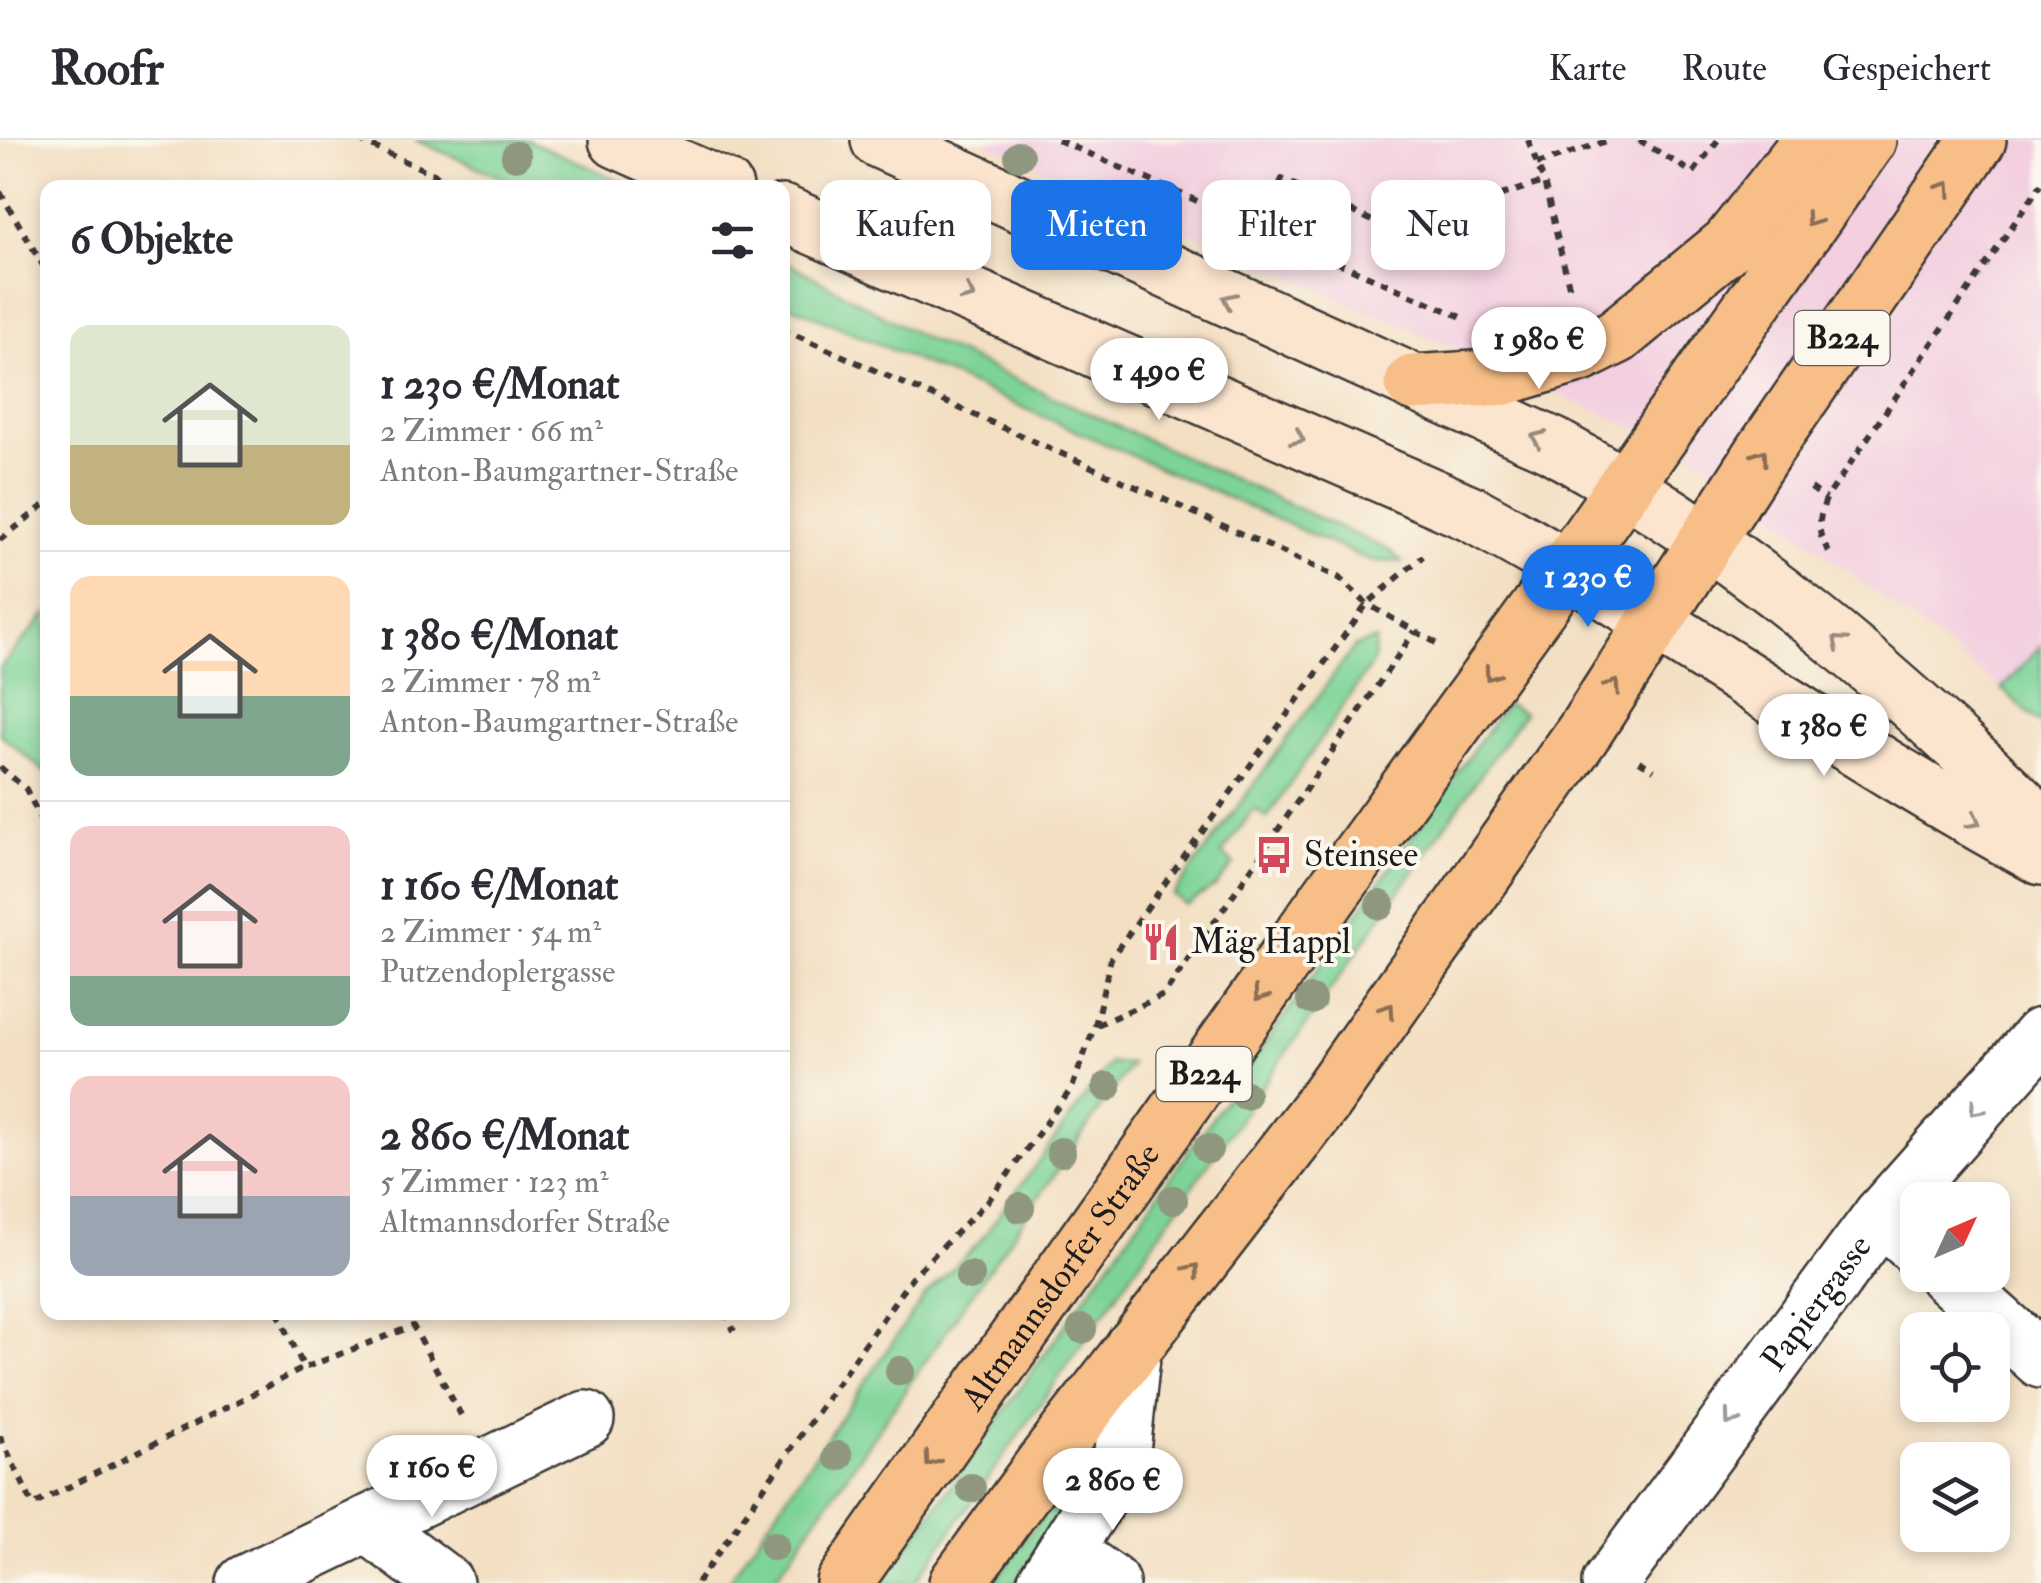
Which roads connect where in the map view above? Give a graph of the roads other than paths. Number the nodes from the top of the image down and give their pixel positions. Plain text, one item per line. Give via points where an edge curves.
1 (616, 140) edge
2 (879, 140) edge
3 (1811, 140) edge
4 (1868, 140) edge
5 (1978, 140) edge
6 (707, 180) edge
7 (790, 216) edge
8 (1413, 383) junction
9 (1624, 484) junction
10 (1708, 538) junction
11 (1568, 566) junction
12 (1653, 621) junction
13 (2041, 825) edge
14 (2041, 857) edge
15 (2041, 1036) edge
16 (1899, 1233) edge
17 (1965, 1292) edge
18 (1133, 1347) junction
19 (2041, 1360) edge
20 (586, 1420) dead end
21 (368, 1524) junction
22 (1056, 1568) edge
23 (245, 1583) edge
24 (444, 1583) edge
25 (844, 1583) edge
26 (958, 1583) edge
27 (1112, 1583) edge
28 (1610, 1583) edge

1 - 6 main road
8 -> 2 main road
3 - 8 main road via 1729,244 1618,336 1505,377
4 -> 9 main road, Altmannsdorfer Straße / B224
10 -> 5 main road, B224
7 -> 11 main road via 1472,514
9 -> 8 main road
9 - 10 main road
9 - 11 main road, Altmannsdorfer Straße / B224
10 - 12 main road, B224
13 -> 10 main road via 1800,607
11 - 12 main road
11 -> 25 main road, Altmannsdorfer Straße / B224
12 -> 14 main road via 1954,810
18 -> 12 main road, B224 via 1322,1104 1586,729
15 -> 16 street, Papiergasse
16 -> 28 street, Papiergasse
17 - 19 street
18 - 22 street via 1121,1461
18 - 26 main road, B224
20 - 21 street
21 - 23 street
21 - 24 street
22 - 27 street

